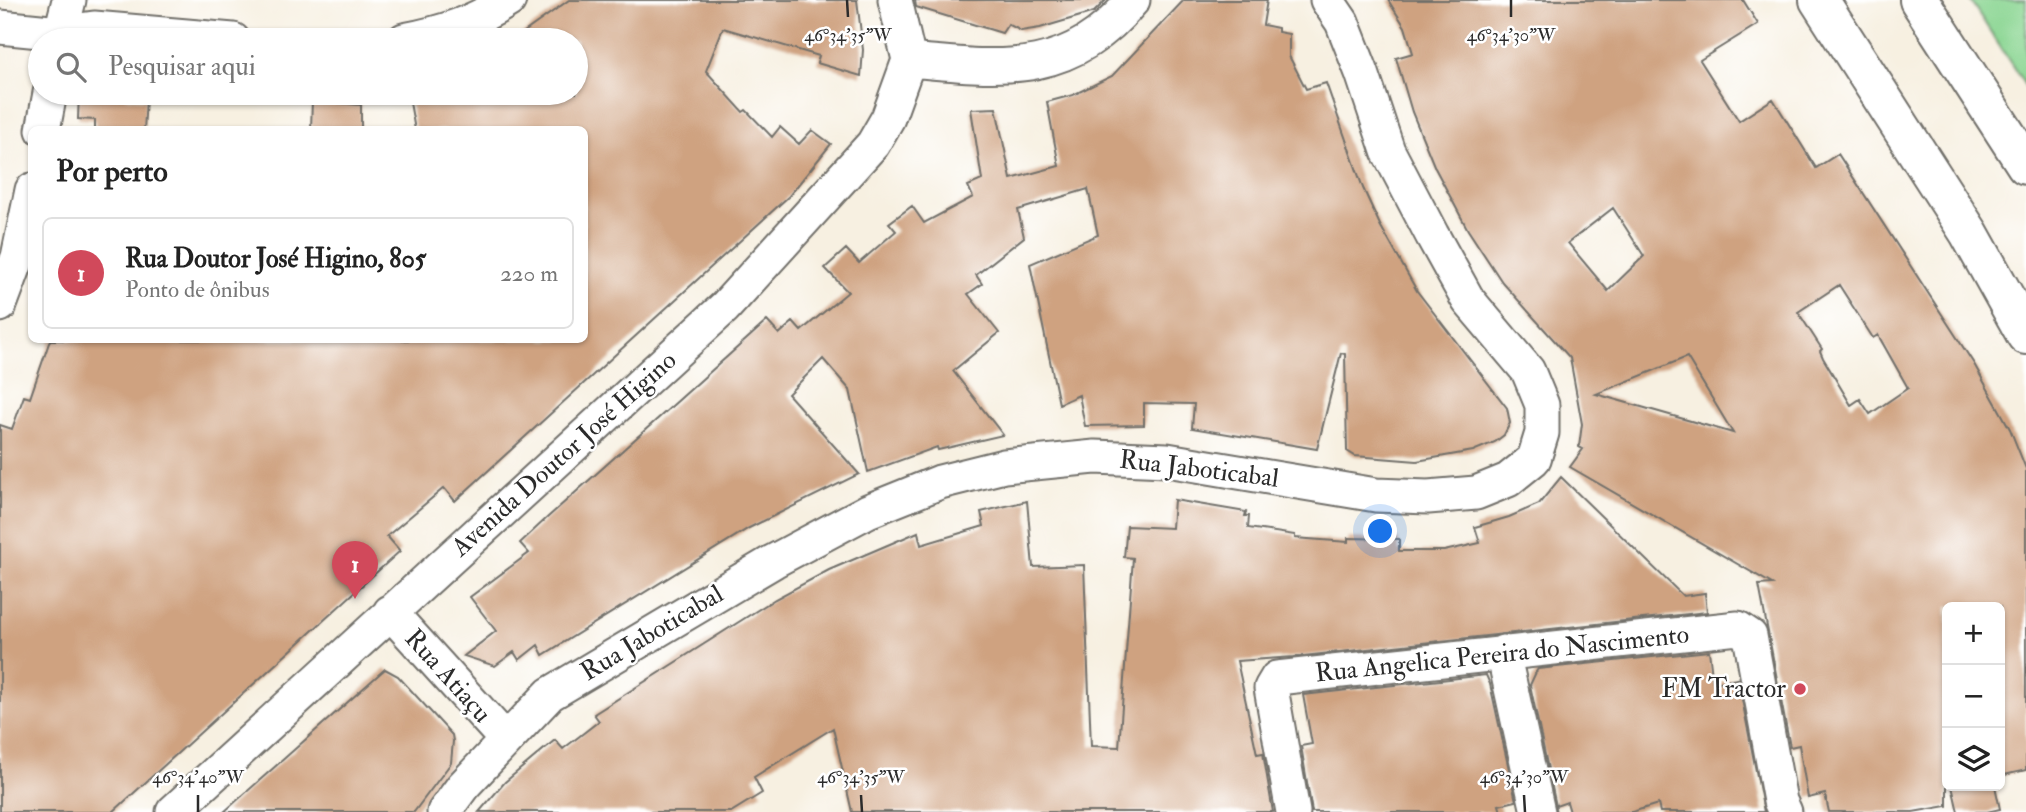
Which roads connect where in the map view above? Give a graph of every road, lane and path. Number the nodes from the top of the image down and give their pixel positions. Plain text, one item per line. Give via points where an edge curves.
1 (69, 0) edge
2 (509, 0) edge
3 (895, 0) edge
4 (1133, 0) edge
5 (1327, 0) edge
6 (1819, 0) edge
7 (1919, 0) edge
8 (0, 27) edge
9 (62, 28) edge
10 (452, 28) edge
11 (28, 32) edge
12 (909, 60) junction
13 (48, 105) edge
14 (44, 126) edge
15 (2026, 165) edge
16 (28, 209) edge
17 (0, 305) edge
18 (2026, 335) edge
19 (390, 611) junction
20 (1503, 652) junction
21 (506, 740) junction
22 (173, 812) edge
23 (444, 812) edge
24 (1293, 812) edge
25 (1538, 812) edge
26 (1785, 812) edge

1 - 9 street
2 - 10 street
3 - 12 street
4 - 12 street via 1114,23 1081,47 1051,59 1004,66
5 - 21 street, Rua Jaboticabal via 1342,22 1388,151 1432,235 1468,300 1528,372 1542,405 1542,433 1534,459 1508,480 1476,493 1428,496 1376,495 1167,460 1096,457 1004,466 940,482 868,512 666,623 550,694
6 - 18 highway via 1969,233
7 - 15 highway
8 - 11 street
12 - 19 street, Avenida Doutor José Higino via 888,118 873,144 725,307
13 - 14 street
16 - 17 street via 18,257
19 - 21 street, Rua Atiaçu
19 - 22 street, Avenida Doutor José Higino
20 - 24 street, Rua Angelica Pereira do Nascimento via 1277,678 1271,688
20 - 25 street
20 - 26 street, Rua Angelica Pereira do Nascimento via 1738,628 1750,636
21 - 23 street, Rua Jaboticabal

